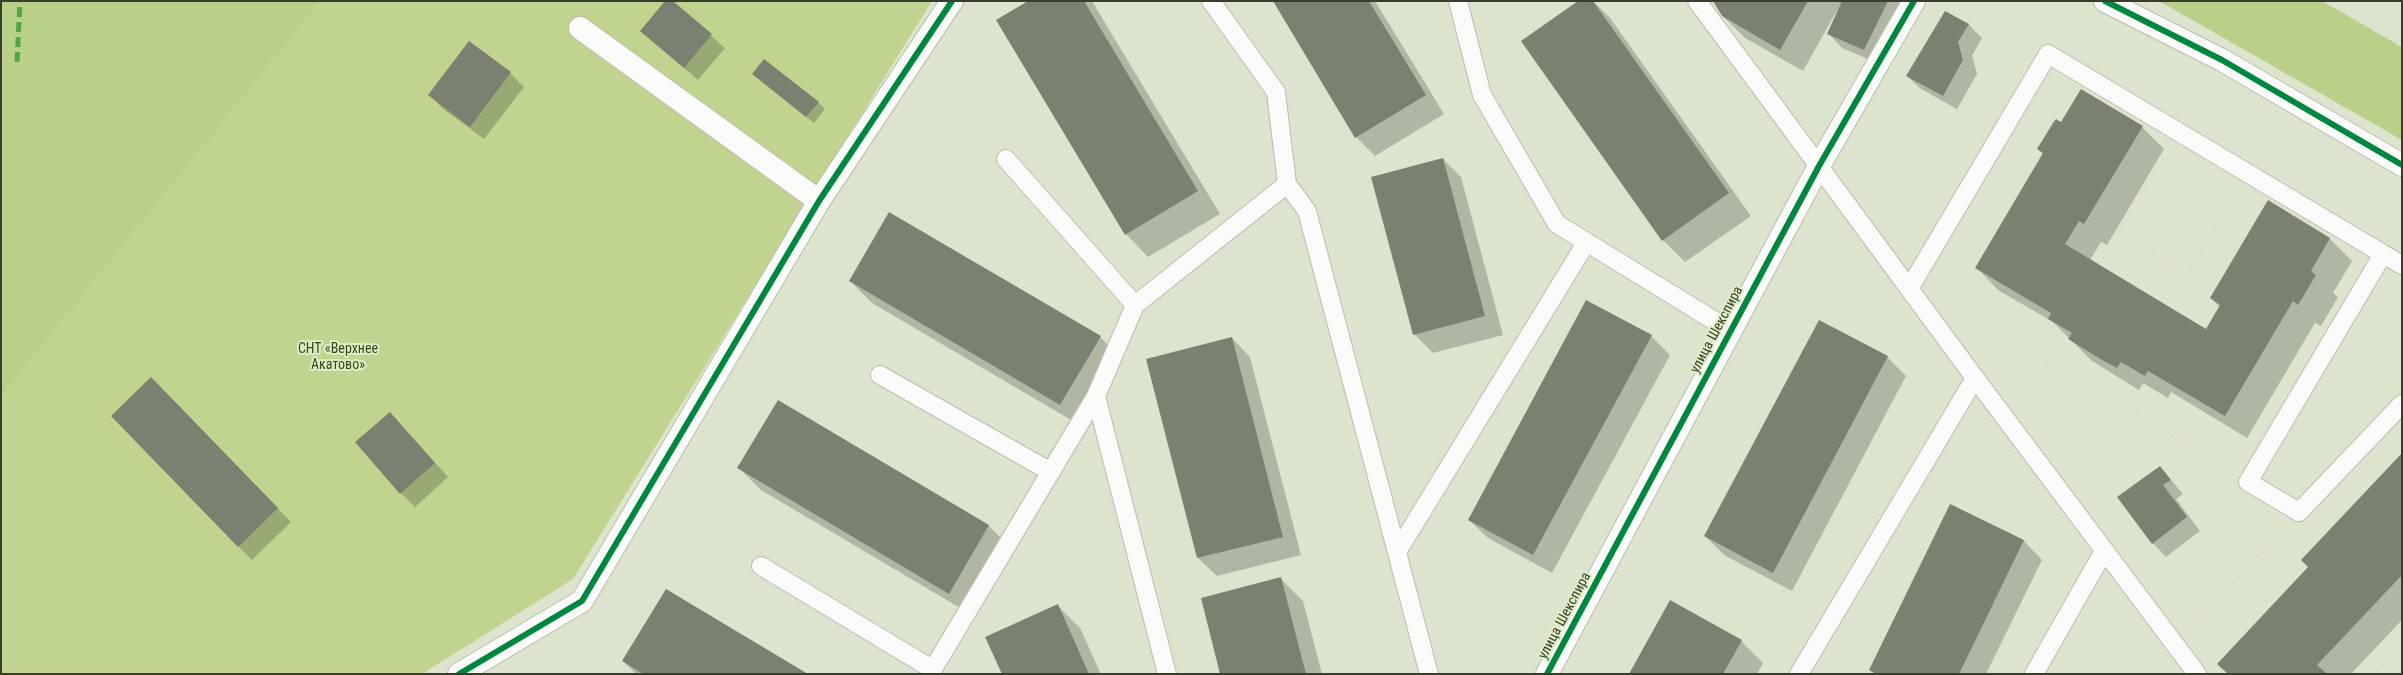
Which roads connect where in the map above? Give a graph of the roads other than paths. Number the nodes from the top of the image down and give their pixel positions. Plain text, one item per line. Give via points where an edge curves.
1 (952, 1) edge
2 (1211, 1) edge
3 (1458, 1) edge
4 (1697, 1) edge
5 (1914, 1) edge
6 (2106, 1) edge
7 (580, 28) dead end
8 (1006, 159) dead end
9 (2402, 165) edge
10 (1819, 166) junction
11 (1286, 184) junction
12 (819, 201) junction
13 (1586, 243) junction
14 (2383, 254) junction
15 (2402, 265) edge
16 (1909, 288) junction
17 (1135, 305) junction
18 (1731, 331) junction
19 (880, 375) dead end
20 (1975, 378) junction
21 (1096, 396) junction
22 (2402, 404) edge
23 (1051, 472) junction
24 (2104, 551) junction
25 (1397, 552) junction
26 (761, 566) dead end
27 (931, 672) edge
28 (459, 674) edge
29 (1167, 674) edge
30 (1429, 674) edge
31 (1547, 674) edge
32 (1799, 674) edge
33 (2034, 674) edge
34 (2197, 674) edge

1 - 12 street
2 - 11 lane via 1276,92
3 - 13 lane via 1482,95 1557,224
4 - 10 lane
5 - 10 street, улица Шекспира
6 - 9 street via 2222,60
7 - 12 street
8 - 17 lane
10 - 16 lane
10 - 18 street, улица Шекспира
11 - 17 lane
11 - 25 lane via 1307,211
12 - 28 street via 582,601
13 - 18 lane
13 - 25 lane
14 - 15 lane
14 - 16 lane via 2048,54
14 - 22 lane via 2248,482 2299,512
16 - 20 lane
17 - 21 lane
18 - 31 street, улица Шекспира
19 - 23 lane
20 - 24 lane
20 - 32 lane
21 - 23 lane
21 - 29 lane
23 - 27 lane
24 - 33 lane
24 - 34 lane
25 - 30 lane
26 - 27 lane

